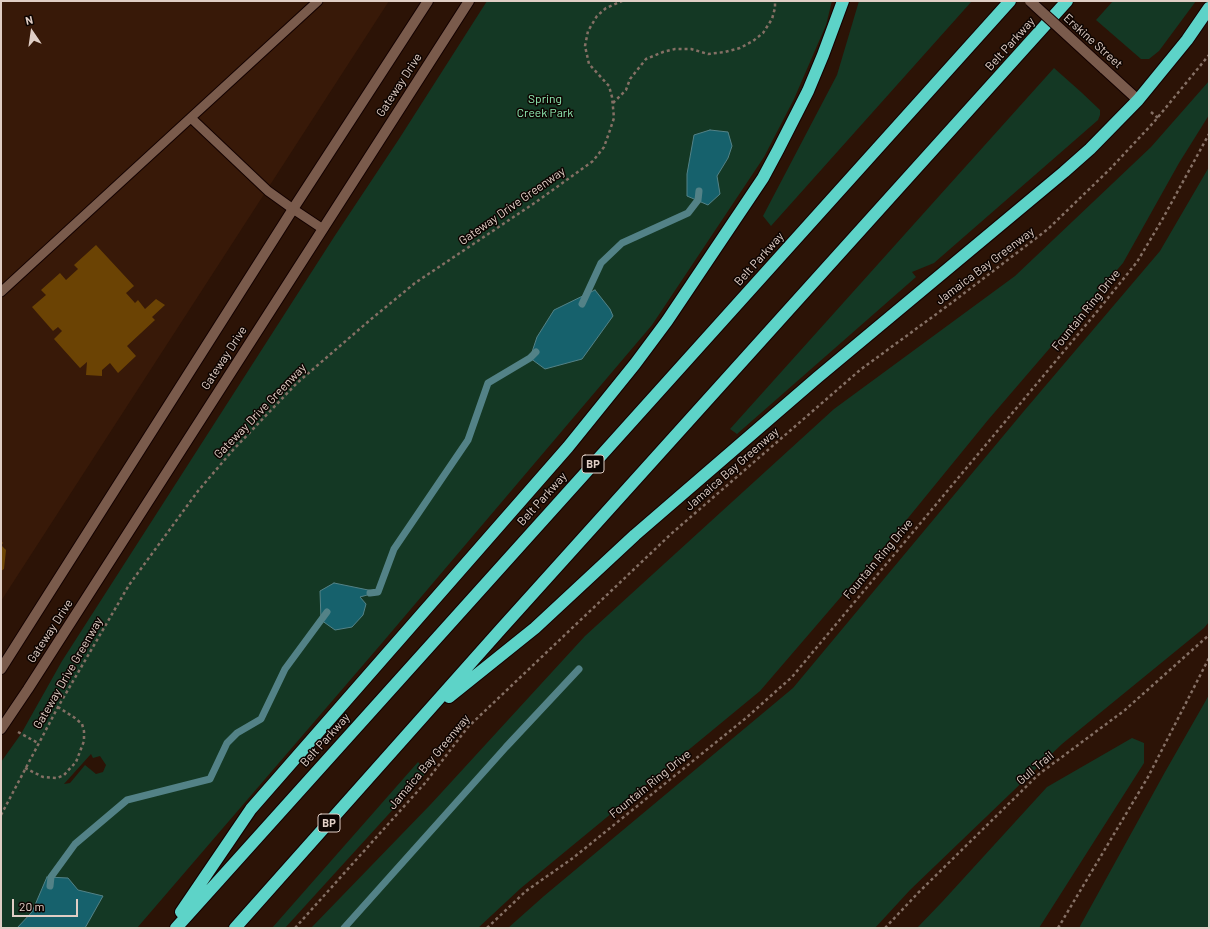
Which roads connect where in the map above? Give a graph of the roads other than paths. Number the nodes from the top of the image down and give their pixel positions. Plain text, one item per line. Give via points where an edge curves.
1 (318, 1) edge
2 (428, 1) edge
3 (469, 1) edge
4 (843, 1) edge
5 (1010, 1) edge
6 (1030, 1) edge
7 (1067, 1) edge
8 (1209, 8) edge
9 (1138, 100) junction
10 (191, 118) junction
11 (293, 209) junction
12 (323, 229) junction
13 (1, 292) edge
14 (1, 669) edge
15 (423, 718) junction
16 (2, 725) edge
17 (171, 928) edge
18 (176, 928) edge
19 (235, 928) edge

1 - 10 lane
2 - 11 street, Gateway Drive
3 - 12 street, Gateway Drive
4 - 17 highway via 808,91 778,150 759,184 667,321 568,447 251,809
5 - 18 highway, Belt Parkway / BP
6 - 9 street, Erskine Street, bridge
7 - 15 highway, Belt Parkway / BP
8 - 9 highway via 1187,40
9 - 15 highway via 1064,172 868,334 672,502 535,628
10 - 11 lane via 268,191
10 - 13 lane
11 - 12 lane
11 - 14 street, Gateway Drive
12 - 16 street, Gateway Drive via 28,689
15 - 19 highway, Belt Parkway / BP

